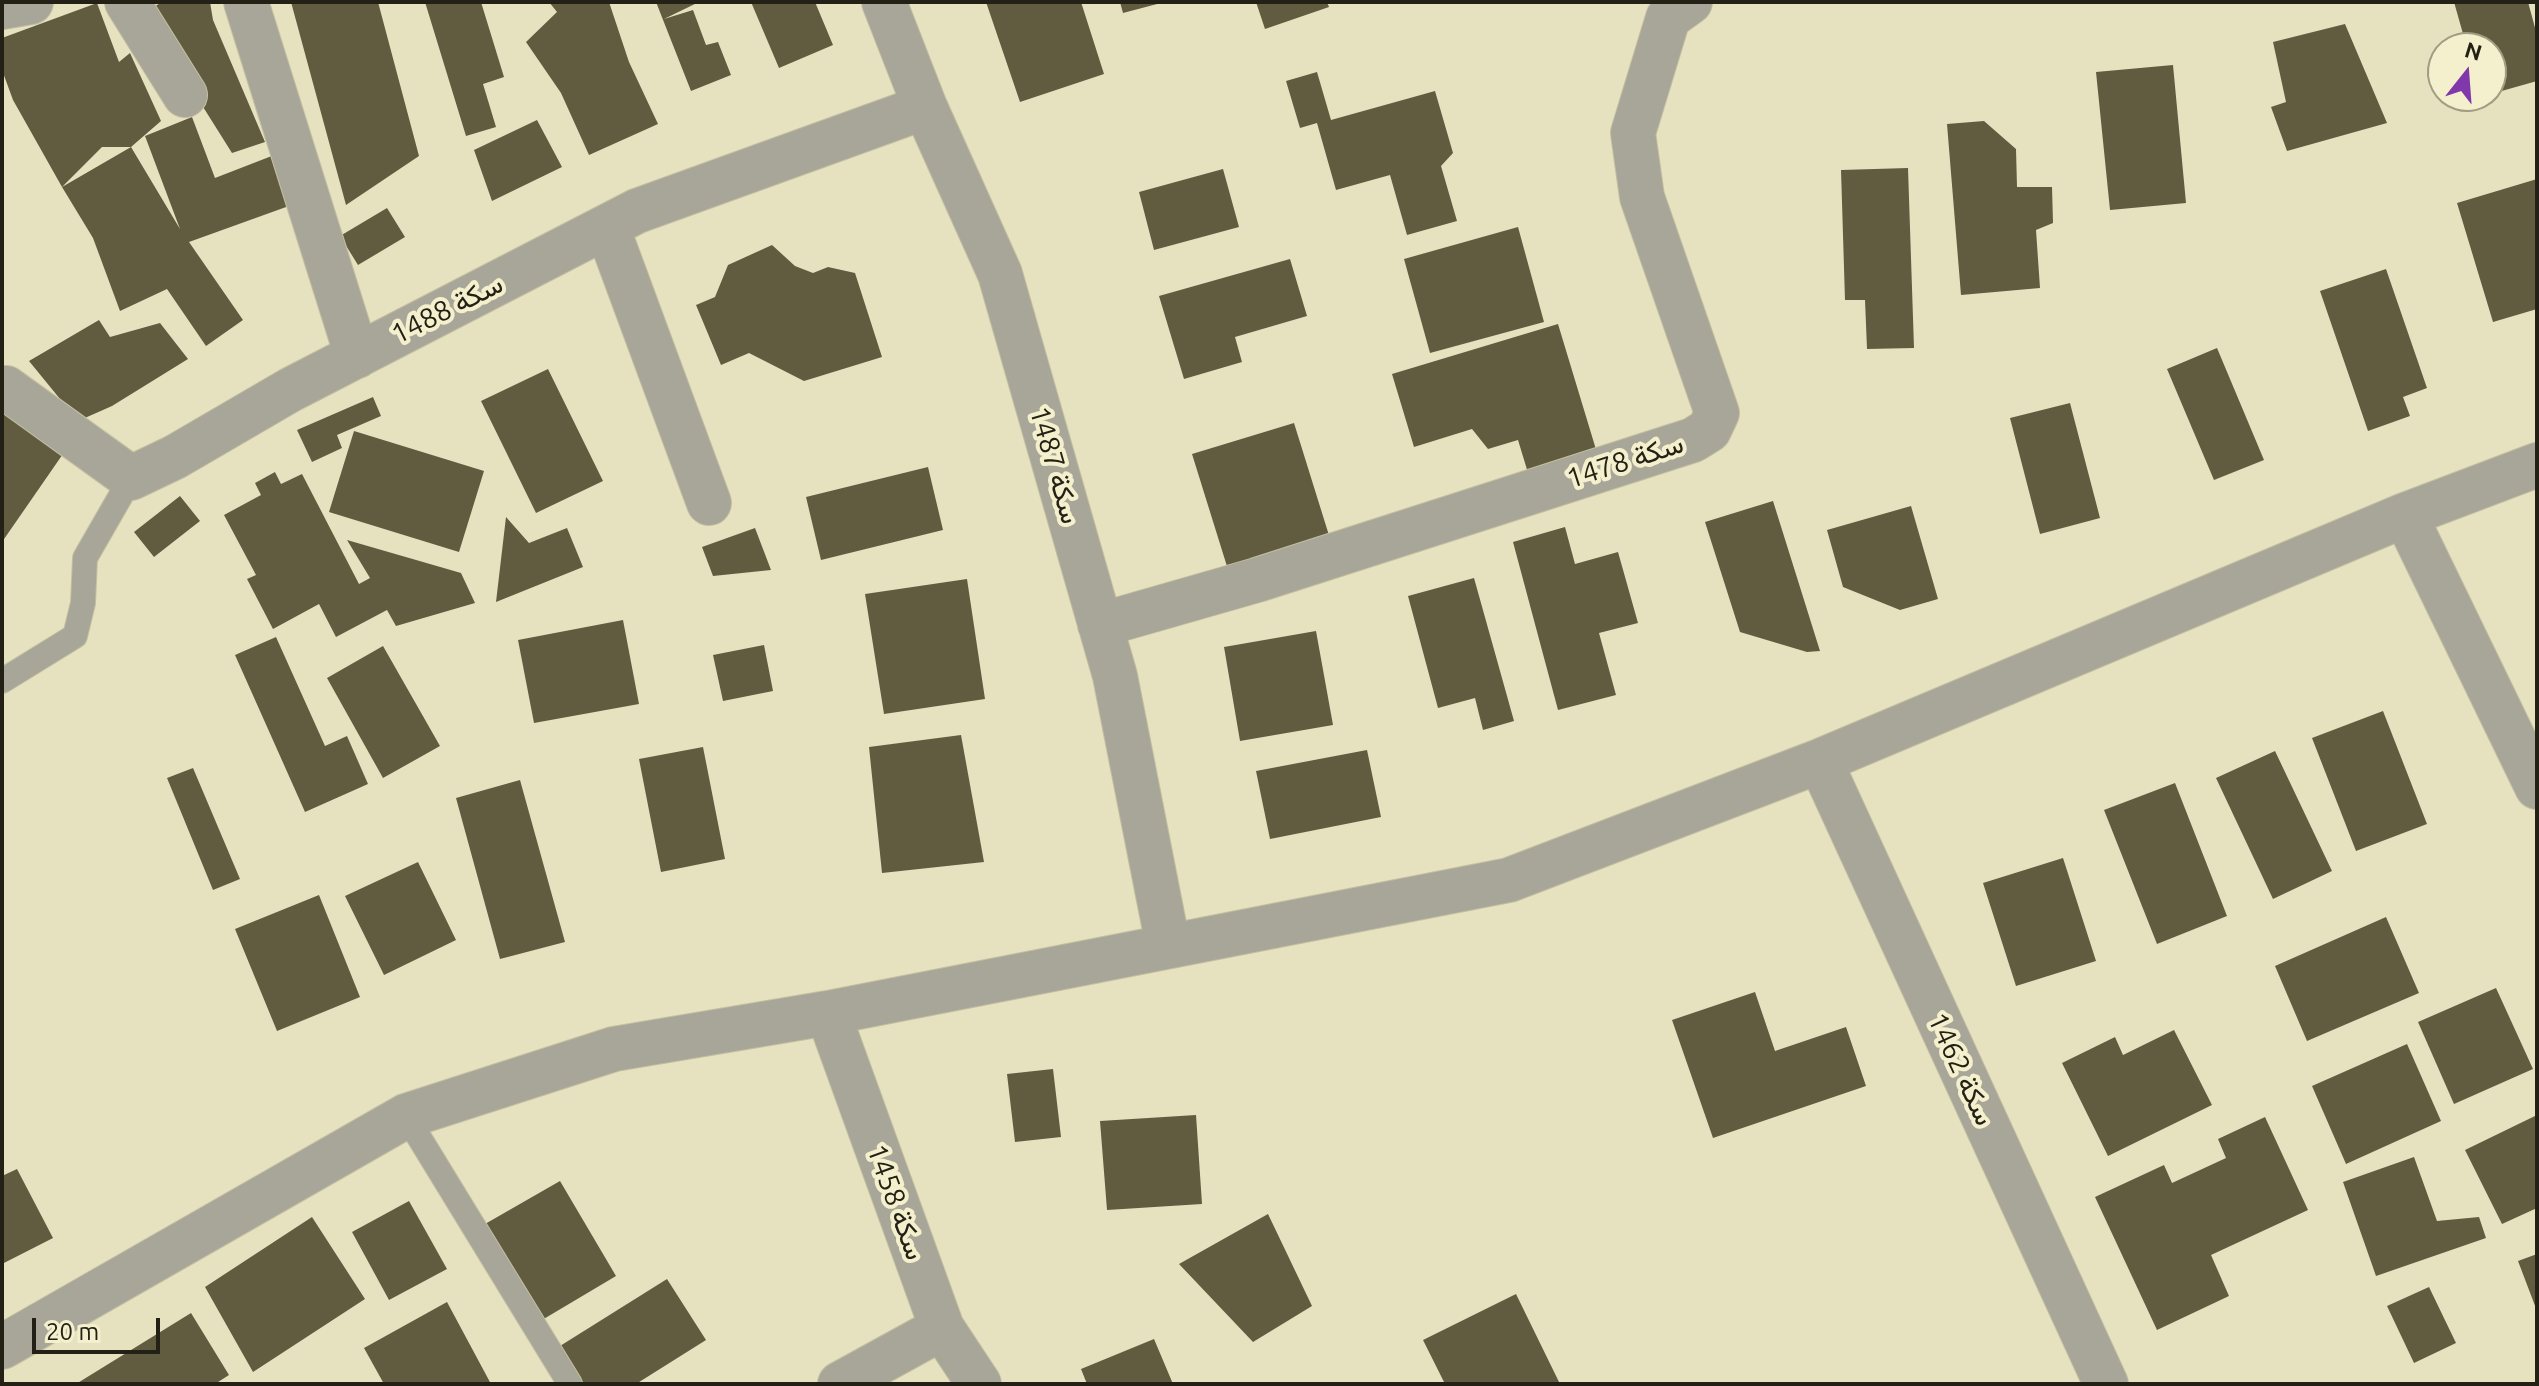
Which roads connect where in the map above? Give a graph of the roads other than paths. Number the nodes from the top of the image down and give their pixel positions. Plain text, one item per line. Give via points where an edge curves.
1 (31, 2) edge
2 (127, 2) edge
3 (246, 2) edge
4 (884, 2) edge
5 (1690, 2) edge
6 (2, 7) edge
7 (185, 95) dead end
8 (925, 107) junction
9 (607, 227) junction
10 (357, 356) junction
11 (2, 392) edge
12 (2537, 465) edge
13 (131, 478) junction
14 (709, 503) dead end
15 (2405, 515) junction
16 (1100, 625) junction
17 (2, 681) edge
18 (1820, 761) junction
19 (2537, 787) edge
20 (1168, 945) junction
21 (828, 1013) junction
22 (406, 1116) junction
23 (942, 1328) junction
24 (2, 1347) edge
25 (2098, 1382) edge
26 (570, 1384) edge
27 (840, 1384) edge
28 (979, 1384) edge

1 - 6 street
2 - 7 street
3 - 10 street
4 - 8 street, سكة 1487
5 - 16 street, سكة 1478 via 1668,18 1633,133 1642,197 1717,413 1709,430 1693,440
8 - 9 street, سكة 1488 via 637,211
8 - 16 street, سكة 1487 via 1000,274
9 - 10 street, سكة 1488
9 - 14 street
10 - 13 street, سكة 1488
11 - 13 street via 6,388
12 - 15 street
13 - 17 lane via 85,558 75,636
15 - 18 street
15 - 19 street
16 - 20 street, سكة 1487 via 1115,676
18 - 20 street via 1509,880
18 - 25 street, سكة 1462
20 - 21 street
21 - 22 street via 614,1049
21 - 23 street, سكة 1458
22 - 24 street
22 - 26 lane
23 - 27 street
23 - 28 street, سكة 1458

